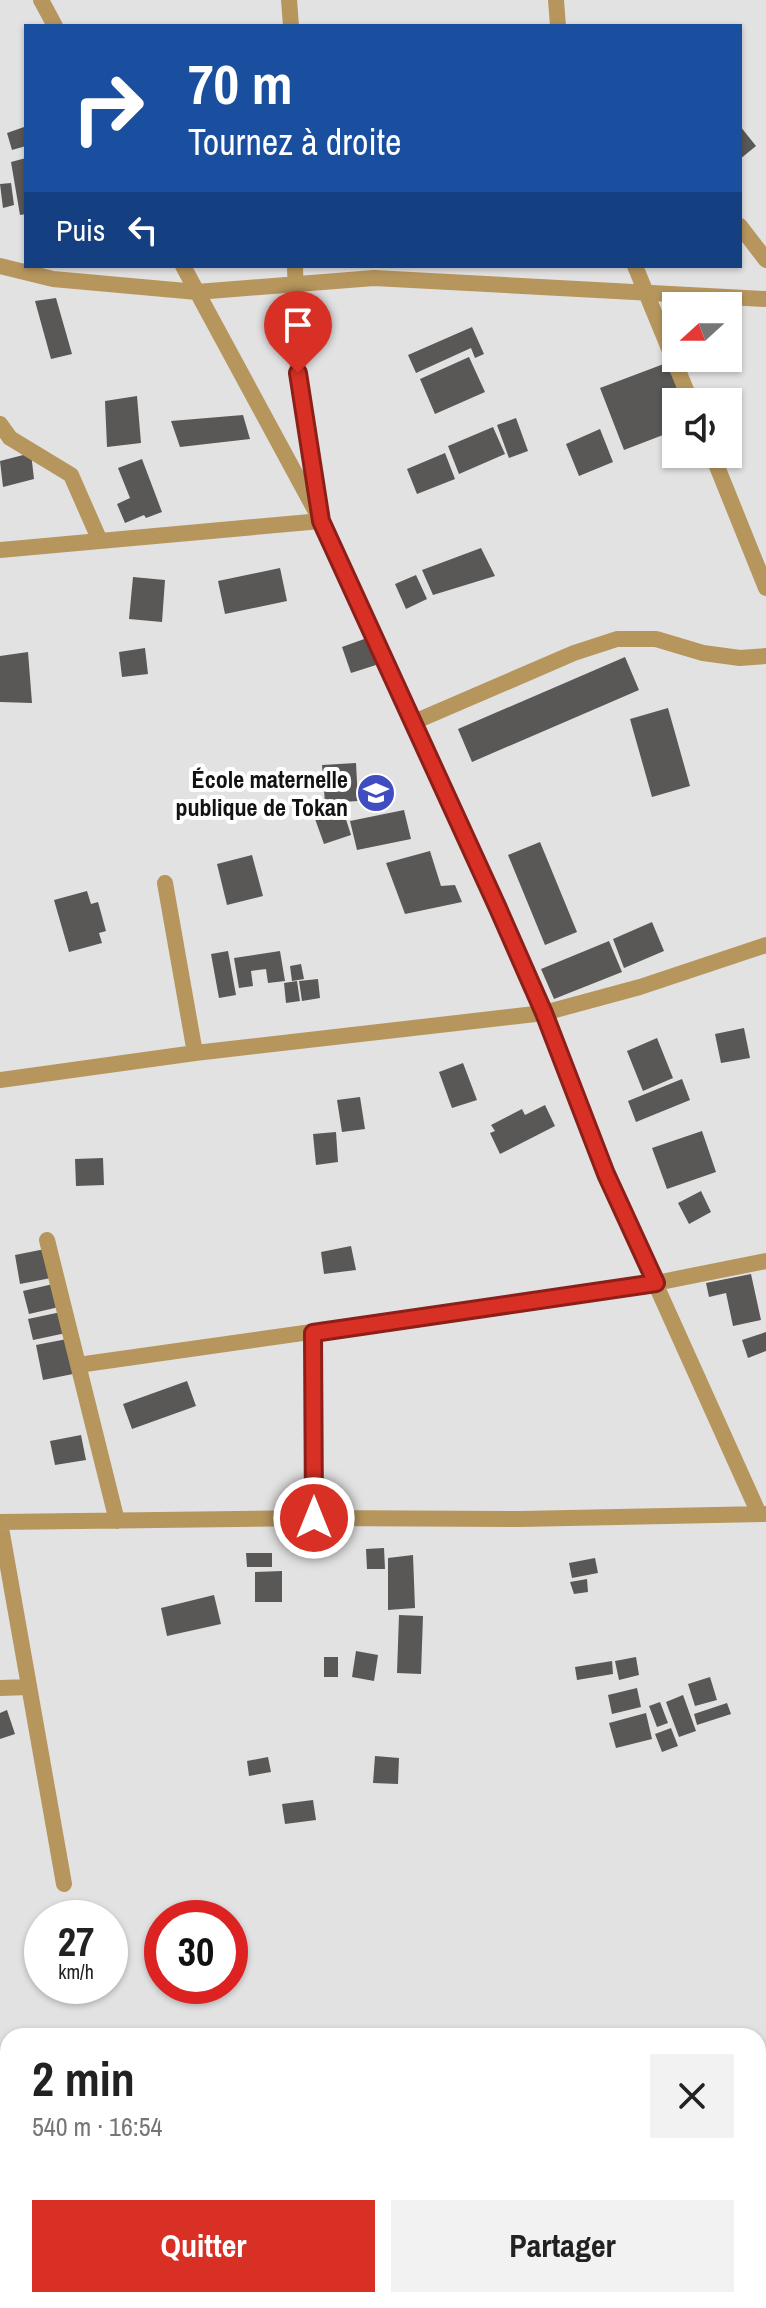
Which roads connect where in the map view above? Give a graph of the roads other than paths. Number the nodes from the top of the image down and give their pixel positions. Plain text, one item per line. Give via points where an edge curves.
1 (41, 0) edge
2 (289, 0) edge
3 (558, 1) edge
4 (54, 24) edge
5 (291, 24) edge
6 (558, 24) edge
7 (742, 229) edge
8 (766, 260) edge
9 (0, 266) edge
10 (184, 268) edge
11 (295, 268) edge
12 (636, 268) edge
13 (294, 285) junction
14 (197, 292) junction
15 (647, 293) junction
16 (766, 299) edge
17 (685, 388) edge
18 (0, 424) edge
19 (718, 468) edge
20 (321, 521) junction
21 (100, 541) junction
22 (0, 550) edge
23 (766, 588) edge
24 (766, 656) edge
25 (414, 722) junction
26 (165, 883) dead end
27 (766, 945) edge
28 (544, 1013) junction
29 (195, 1053) junction
30 (0, 1080) edge
31 (47, 1240) dead end
32 (766, 1261) edge
33 (656, 1283) junction
34 (313, 1333) junction
35 (78, 1365) junction
36 (763, 1514) edge
37 (314, 1518) junction
38 (117, 1521) junction
39 (0, 1522) edge
40 (29, 1687) junction
41 (0, 1688) edge
42 (64, 1884) dead end

1 - 4 street
2 - 5 street
3 - 6 street
7 - 8 street
9 - 14 street via 53,279
10 - 14 street
11 - 13 street
12 - 15 street
13 - 14 street
13 - 15 street via 374,278
13 - 20 street via 298,373
14 - 20 street
15 - 16 street
15 - 17 street
18 - 21 street via 10,438 71,475
19 - 23 street
20 - 21 street
20 - 25 street
21 - 22 street
24 - 25 street via 740,658 656,639 617,639
25 - 28 street
26 - 29 street
27 - 28 street
28 - 29 street
28 - 33 street via 606,1174
29 - 30 street
31 - 35 street
32 - 33 street
33 - 34 street
33 - 36 street
34 - 35 street
34 - 37 street
35 - 38 street
36 - 37 street
37 - 38 street
38 - 39 street
39 - 40 street
40 - 41 street
40 - 42 street

